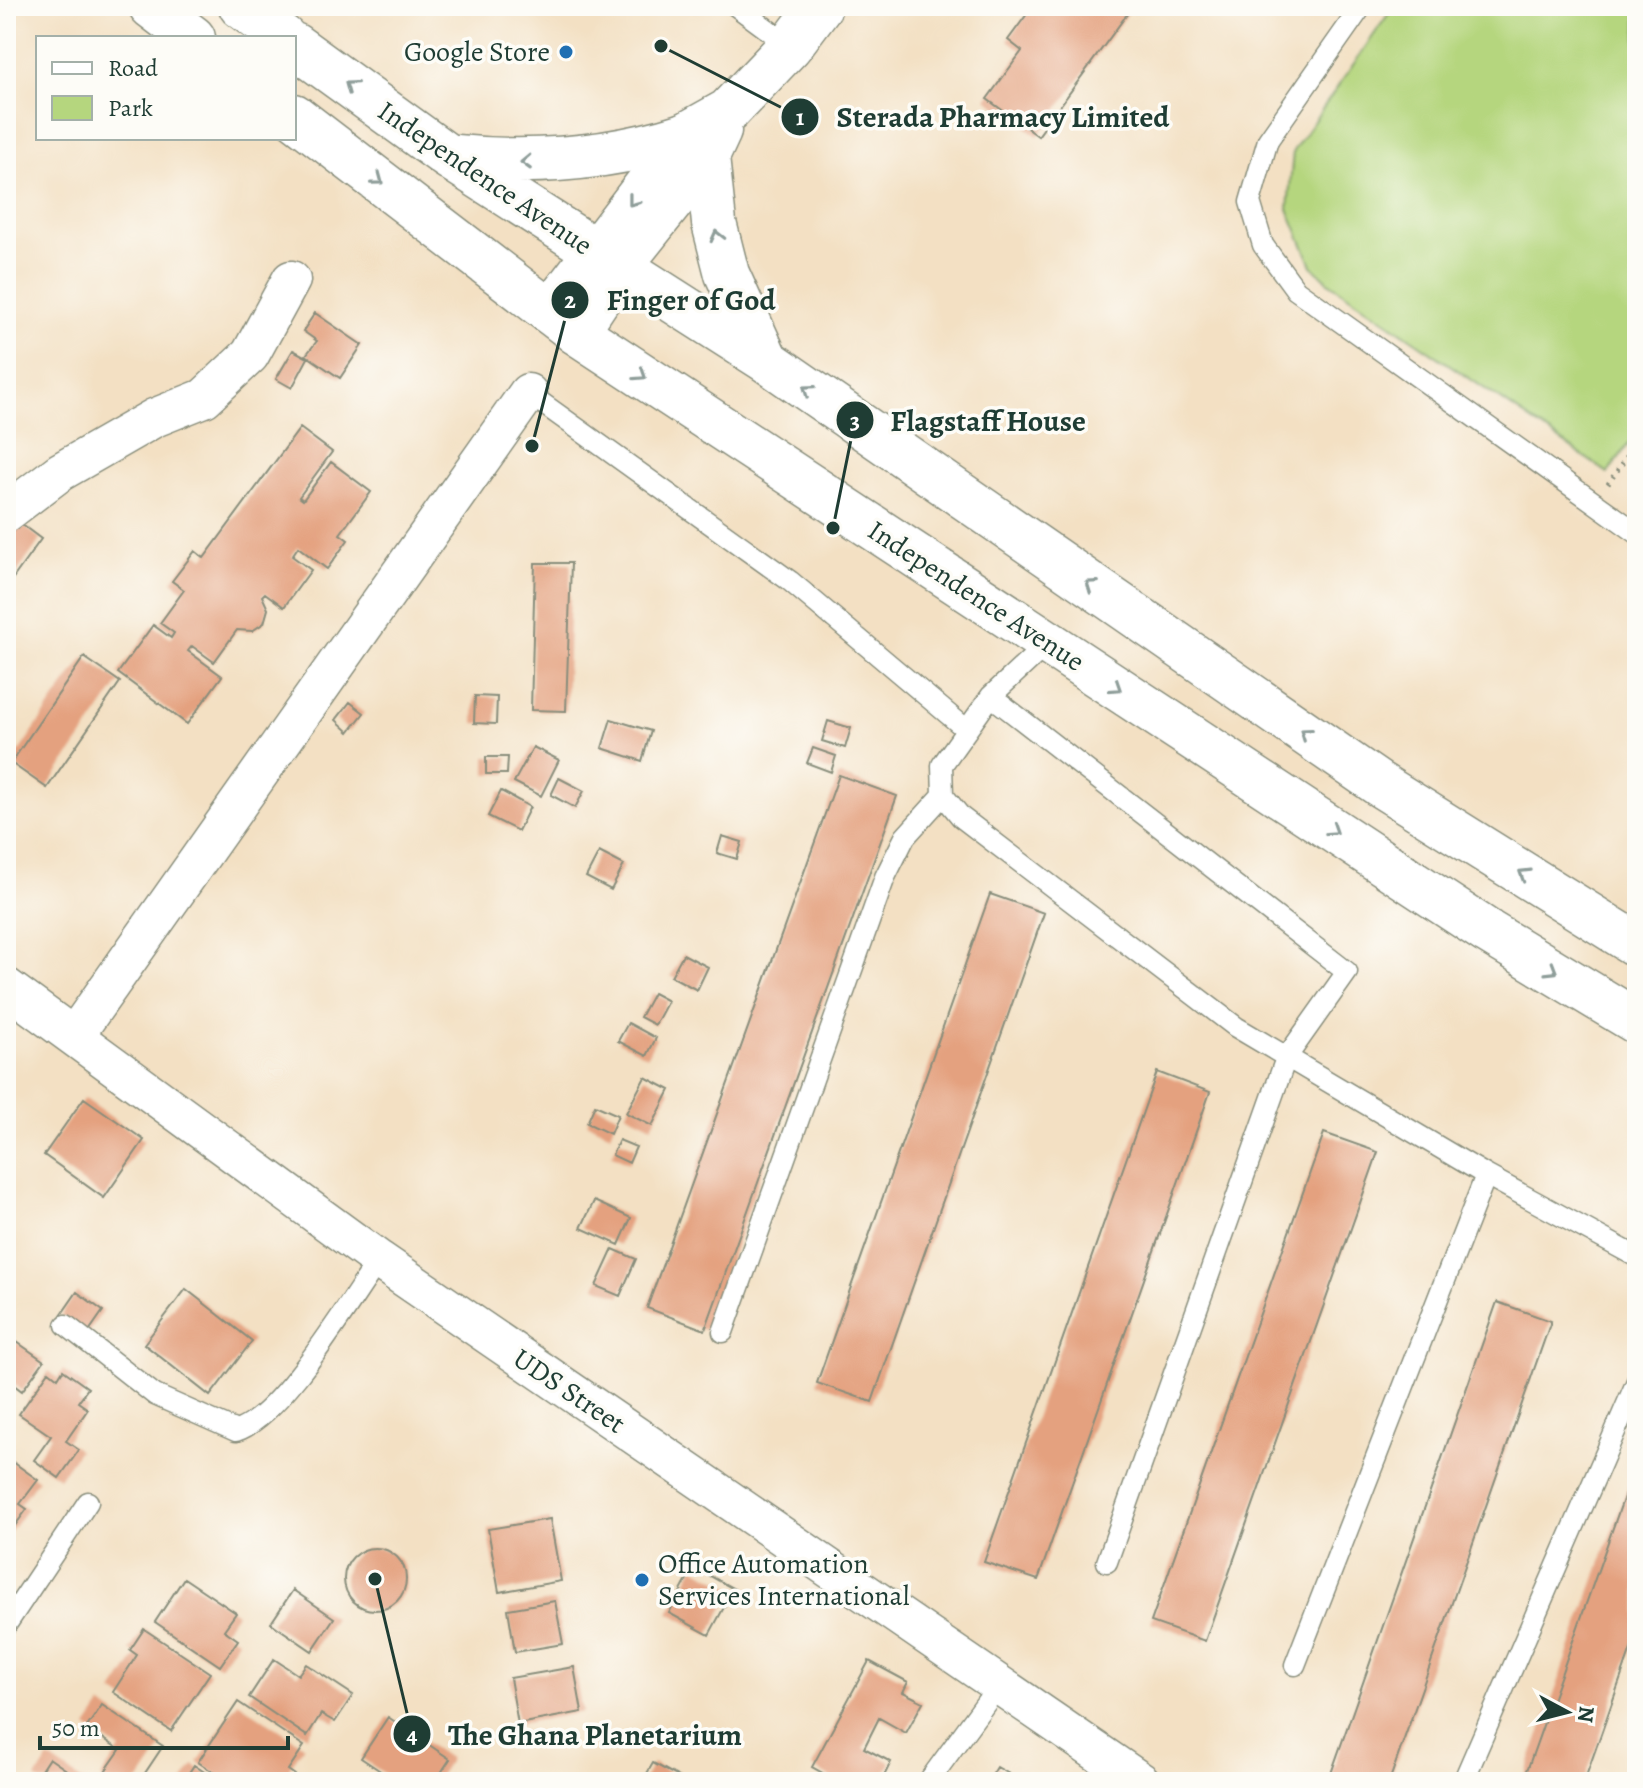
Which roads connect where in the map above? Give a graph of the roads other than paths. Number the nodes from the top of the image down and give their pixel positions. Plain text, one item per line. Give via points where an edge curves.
1 (151, 6) edge
2 (241, 6) edge
3 (736, 6) edge
4 (820, 6) edge
5 (1362, 6) edge
6 (190, 36) edge
7 (281, 36) edge
8 (296, 46) edge
9 (790, 46) junction
10 (296, 118) edge
11 (696, 146) junction
12 (447, 156) junction
13 (607, 259) junction
14 (291, 280) dead end
15 (563, 322) junction
16 (766, 360) junction
17 (528, 393) joint
18 (6, 513) edge
19 (1637, 533) edge
20 (1048, 643) junction
21 (991, 696) junction
22 (967, 730) junction
23 (943, 795) junction
24 (1637, 945) edge
25 (6, 987) edge
26 (1637, 1022) edge
27 (74, 1036) junction
28 (1286, 1058) junction
29 (1486, 1175) junction
30 (1637, 1257) edge
31 (379, 1260) junction
32 (66, 1325) dead end
33 (723, 1332) dead end
34 (1637, 1381) edge
35 (88, 1502) dead end
36 (1107, 1562) dead end
37 (6, 1625) edge
38 (1295, 1665) dead end
39 (999, 1685) junction
40 (928, 1782) edge
41 (1141, 1782) edge
42 (1463, 1782) edge

1 - 6 main road
2 - 7 main road
3 - 9 lane
4 - 9 main road
5 - 19 lane via 1268,140 1250,202 1263,245 1296,290
12 -> 8 main road, Independence Avenue
9 - 11 main road
10 -> 15 main road, Independence Avenue
11 -> 12 main road via 512,163
11 - 13 main road
16 -> 11 main road via 727,274
12 - 13 main road, Independence Avenue
13 - 15 main road
13 - 16 main road, Independence Avenue
14 - 18 street via 250,355 204,398 154,418 60,472
15 -> 20 main road, Independence Avenue
24 -> 16 main road, Independence Avenue via 1379,784
17 - 22 lane via 790,581
17 - 27 street
20 - 21 lane
20 -> 26 main road, Independence Avenue via 1488,932
21 - 22 lane
21 - 28 lane via 1347,972
22 - 23 lane via 942,765
23 - 28 lane via 961,817 1236,1027
23 - 33 lane via 905,837 885,877
25 - 27 street, UDS Street
27 - 31 street, UDS Street
28 - 29 lane
28 - 36 lane
29 - 30 lane
29 - 38 lane
31 - 32 lane via 283,1395 250,1427 236,1431 155,1395
31 - 39 street, UDS Street
34 - 42 lane
35 - 37 lane
39 - 40 lane
39 - 41 street, UDS Street

